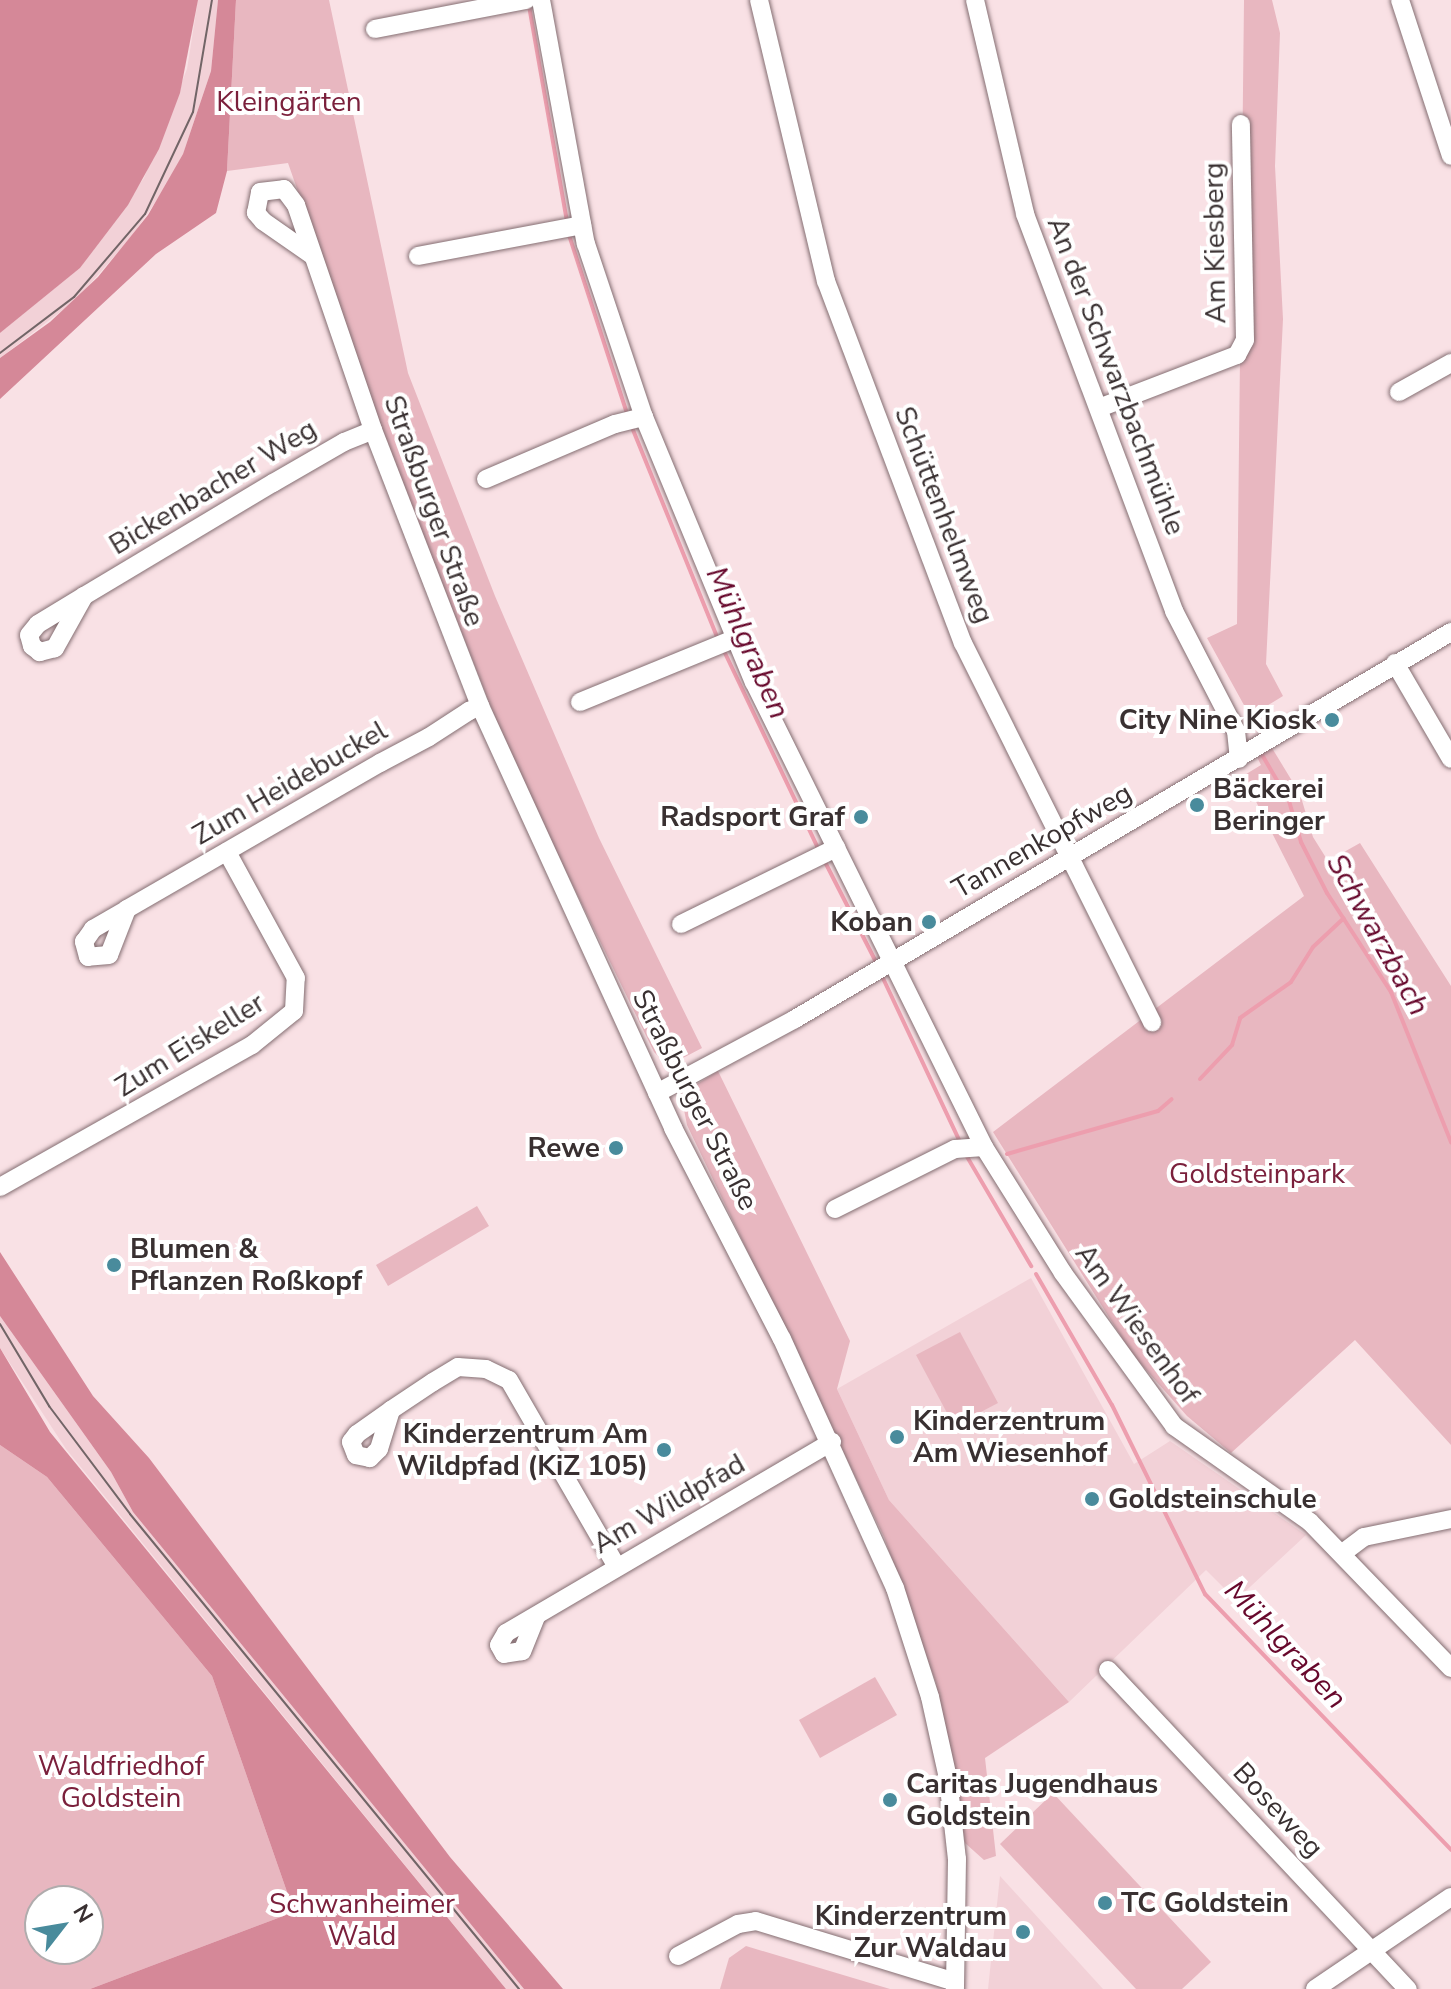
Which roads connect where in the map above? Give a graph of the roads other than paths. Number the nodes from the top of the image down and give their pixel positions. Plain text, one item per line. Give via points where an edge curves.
1 (541, 0) edge
2 (759, 0) edge
3 (975, 0) edge
4 (1400, 0) edge
5 (521, 1) edge
6 (375, 29) dead end
7 (1241, 124) dead end
8 (1451, 156) edge
9 (573, 227) junction
10 (313, 256) dead end
11 (418, 256) dead end
12 (1451, 363) edge
13 (1399, 392) dead end
14 (1099, 408) junction
15 (634, 420) junction
16 (373, 430) junction
17 (486, 479) dead end
18 (84, 596) dead end
19 (1451, 632) edge
20 (727, 642) junction
21 (1395, 663) junction
22 (580, 702) dead end
23 (480, 706) junction
24 (1239, 759) junction
25 (1451, 759) edge
26 (227, 852) junction
27 (827, 852) junction
28 (1070, 856) junction
29 (127, 909) dead end
30 (681, 924) dead end
31 (892, 959) junction
32 (1152, 1022) dead end
33 (657, 1093) junction
34 (984, 1147) junction
35 (0, 1187) edge
36 (835, 1209) dead end
37 (391, 1410) dead end
38 (832, 1442) junction
39 (1451, 1519) edge
40 (1344, 1552) junction
41 (617, 1567) junction
42 (536, 1617) dead end
43 (1451, 1668) edge
44 (1108, 1670) dead end
45 (1451, 1897) edge
46 (1372, 1951) junction
47 (678, 1956) dead end
48 (955, 1986) edge
49 (1315, 1989) edge
50 (1408, 1989) edge

1 - 9 street, Am Wiesenhof
2 - 28 street, Schüttenhelmweg via 826,281 963,643
3 - 14 street, An der Schwarzbachmühle via 1025,214
4 - 8 street
5 - 6 street
7 - 14 street, Am Kiesberg via 1245,340 1237,355
9 - 11 street
9 - 15 street, Am Wiesenhof
10 - 16 street, Straßburger Straße
12 - 13 street
14 - 24 street, An der Schwarzbachmühle via 1174,611 1236,731
15 - 17 street
15 - 20 street, Am Wiesenhof
16 - 18 street, Bickenbacher Weg via 344,442
16 - 23 street, Straßburger Straße
19 - 21 street, Tannenkopfweg
20 - 22 street
20 - 27 street, Am Wiesenhof
21 - 24 street, Tannenkopfweg
21 - 25 street
23 - 26 street, Zum Heidebuckel
23 - 33 street, Straßburger Straße
24 - 28 street, Tannenkopfweg
26 - 29 street, Zum Heidebuckel
26 - 35 street, Zum Eiskeller via 296,978 294,1011 255,1044
27 - 30 street
27 - 31 street, Am Wiesenhof
28 - 31 street, Tannenkopfweg
28 - 32 street, Schüttenhelmweg
31 - 33 street, Tannenkopfweg
31 - 34 street, Am Wiesenhof
33 - 38 street, Straßburger Straße
34 - 36 street via 955,1149
34 - 40 street, Am Wiesenhof via 1063,1273 1174,1426
37 - 41 street via 458,1367 486,1369 509,1380
38 - 41 street, Am Wildpfad
38 - 48 street, Straßburger Straße via 895,1588 941,1737 957,1859
39 - 40 street via 1364,1537
40 - 43 street, Am Wiesenhof
41 - 42 street, Am Wildpfad
44 - 46 street, Boseweg
45 - 46 street
46 - 49 street
46 - 50 street, Boseweg
47 - 48 street, Straßburger Straße via 738,1924 756,1921

